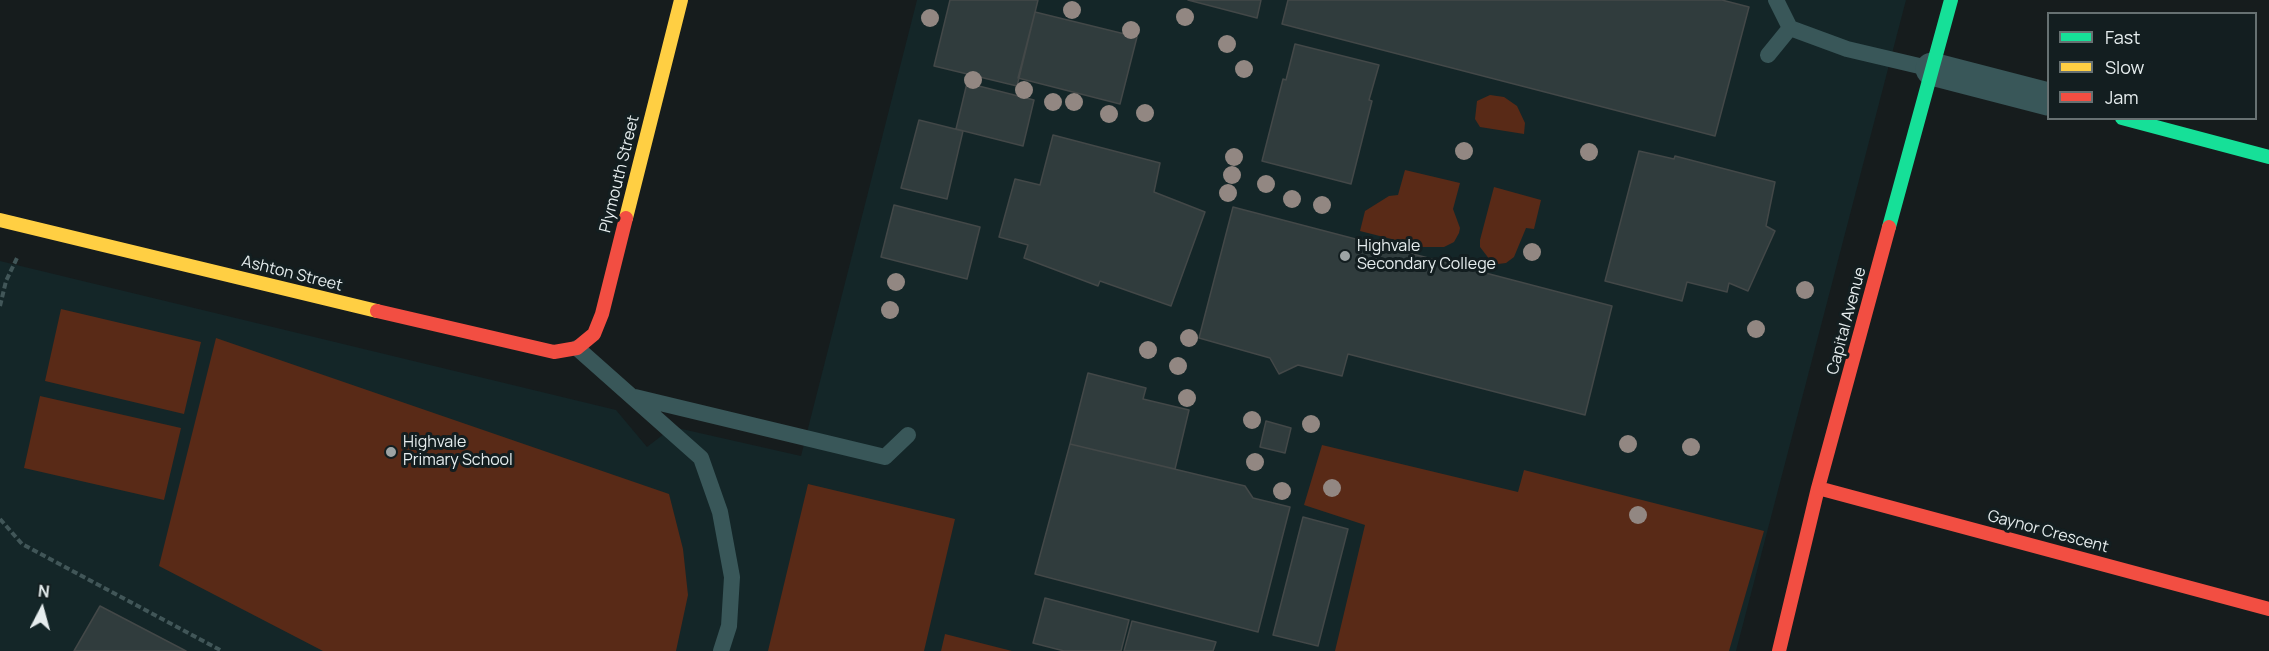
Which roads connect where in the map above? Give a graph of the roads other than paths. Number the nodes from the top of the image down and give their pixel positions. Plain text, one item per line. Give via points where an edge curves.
1 (681, 0) edge
2 (1776, 0) edge
3 (1951, 0) edge
4 (1790, 28) junction
5 (1768, 55) dead end
6 (1932, 69) junction
7 (2047, 98) edge
8 (2130, 120) edge
9 (2269, 157) edge
10 (0, 220) edge
11 (577, 348) junction
12 (631, 396) junction
13 (908, 435) dead end
14 (1818, 488) junction
15 (2269, 609) edge
16 (721, 651) edge
17 (1779, 651) edge

1 - 11 street, Plymouth Street via 602,314 594,334
2 - 4 lane
3 - 6 street, Capital Avenue
4 - 5 lane
4 - 6 lane via 1847,49
6 - 7 street
6 - 14 street, Capital Avenue
8 - 9 street
10 - 11 street, Ashton Street via 528,347 554,352
11 - 12 lane
12 - 13 lane via 885,458
12 - 16 lane via 701,458 720,512 732,577 729,626
14 - 15 street, Gaynor Crescent
14 - 17 street, Capital Avenue

